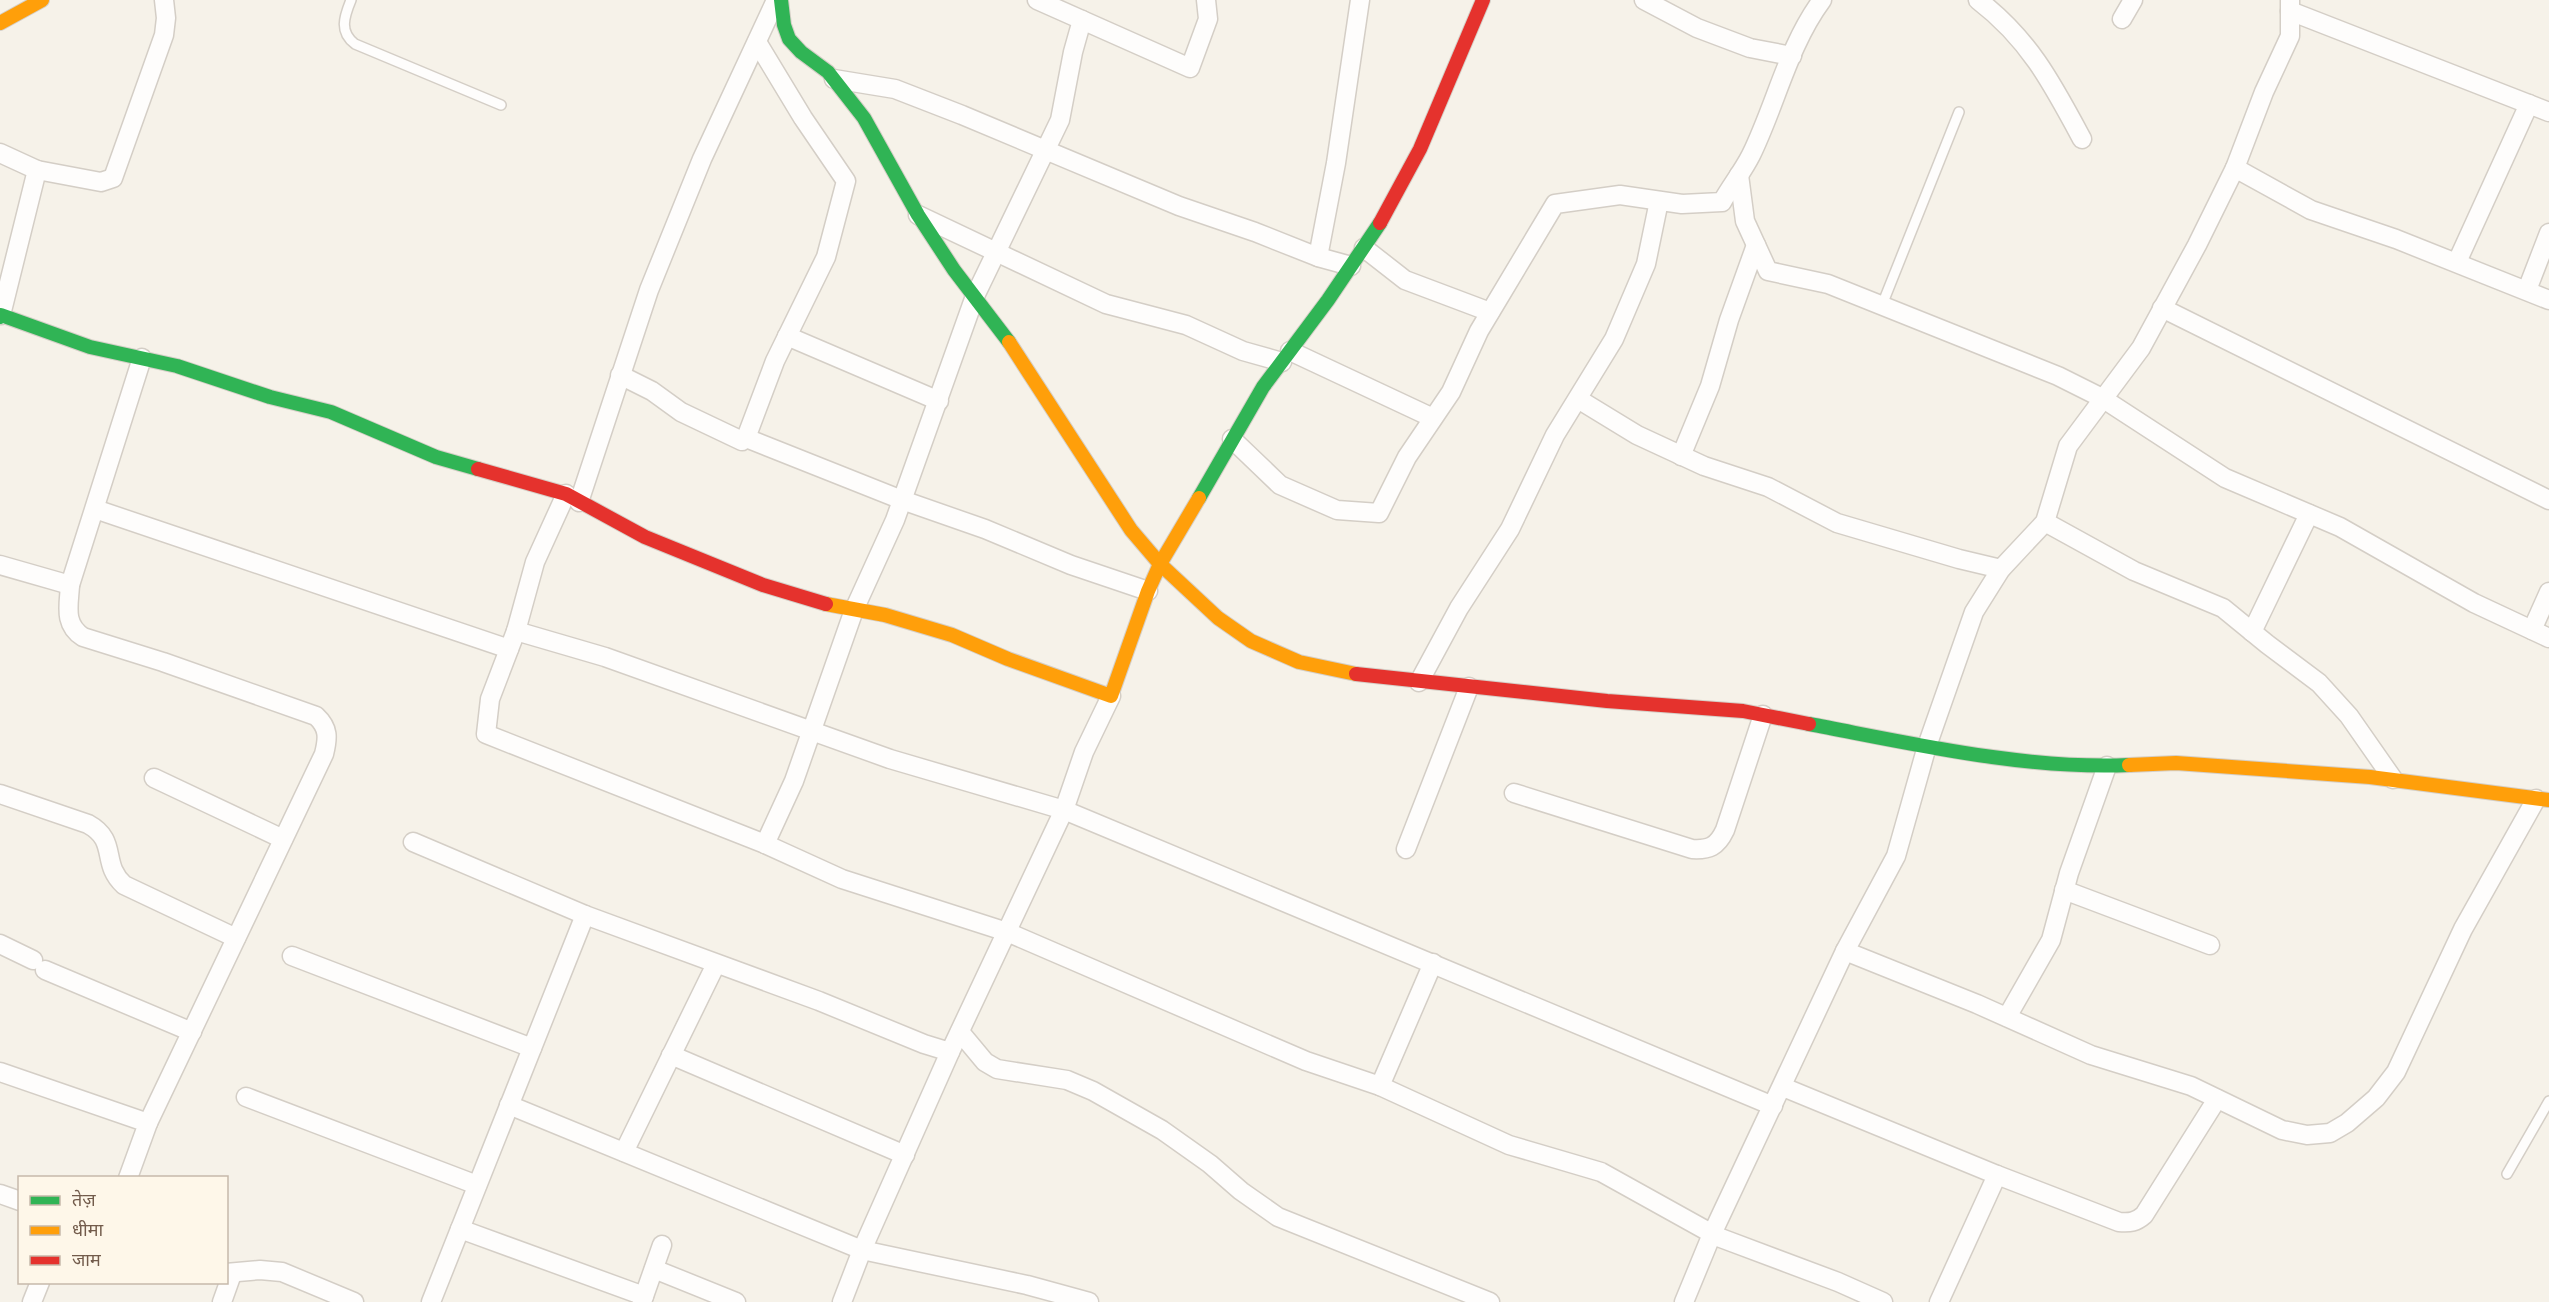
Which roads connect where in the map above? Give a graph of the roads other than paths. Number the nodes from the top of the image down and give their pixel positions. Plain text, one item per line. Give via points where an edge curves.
1 (42, 0) edge
2 (164, 0) edge
3 (351, 0) edge
4 (776, 0) edge
5 (781, 0) edge
6 (1037, 0) edge
7 (1206, 0) edge
8 (1360, 0) edge
9 (1483, 0) edge
10 (1644, 0) edge
11 (1822, 0) edge
12 (1978, 0) edge
13 (2133, 0) edge
14 (2290, 5) edge
15 (8, 13) edge
16 (2122, 19) dead end
17 (1082, 20) junction
18 (757, 42) junction
19 (1792, 56) junction
20 (834, 79) junction
21 (2529, 104) junction
22 (501, 105) dead end
23 (1959, 112) dead end
24 (2549, 112) edge
25 (2082, 139) dead end
26 (1048, 150) junction
27 (0, 153) edge
28 (2235, 168) junction
29 (37, 170) junction
30 (1738, 175) junction
31 (1659, 201) junction
32 (918, 215) junction
33 (2549, 233) edge
34 (1756, 245) junction
35 (1364, 248) junction
36 (995, 250) junction
37 (1318, 257) junction
38 (2457, 262) junction
39 (1351, 266) junction
40 (2527, 290) junction
41 (975, 296) junction
42 (2549, 300) edge
43 (1882, 305) junction
44 (2162, 308) junction
45 (1490, 312) junction
46 (0, 316) edge
47 (787, 336) junction
48 (1286, 356) junction
49 (142, 358) junction
50 (620, 375) junction
51 (2102, 398) junction
52 (1578, 399) junction
53 (939, 401) junction
54 (1433, 418) junction
55 (746, 438) junction
56 (1232, 439) junction
57 (1681, 456) junction
58 (573, 498) junction
59 (902, 500) junction
60 (2549, 500) edge
61 (95, 509) junction
62 (2309, 514) junction
63 (2045, 522) junction
64 (1160, 564) junction
65 (0, 565) edge
66 (2001, 569) junction
67 (70, 585) junction
68 (1148, 591) junction
69 (2549, 592) edge
70 (854, 610) junction
71 (2532, 630) junction
72 (516, 631) junction
73 (2252, 633) junction
74 (2549, 638) edge
75 (509, 649) junction
76 (1419, 682) junction
77 (1469, 687) junction
78 (1111, 696) junction
79 (1763, 715) junction
80 (811, 731) junction
81 (1927, 746) junction
82 (2107, 766) junction
83 (154, 778) dead end
84 (2393, 779) junction
85 (1514, 793) dead end
86 (0, 794) edge
87 (2542, 800) edge
88 (1064, 810) junction
89 (283, 839) junction
90 (413, 842) dead end
91 (765, 844) junction
92 (1406, 849) dead end
93 (2064, 890) junction
94 (585, 915) junction
95 (1007, 932) junction
96 (236, 938) junction
97 (0, 944) edge
98 (2210, 945) dead end
99 (1845, 951) junction
100 (292, 956) dead end
101 (1433, 963) junction
102 (716, 964) junction
103 (2007, 1017) junction
104 (192, 1032) junction
105 (960, 1032) junction
106 (532, 1048) junction
107 (950, 1052) junction
108 (671, 1055) junction
109 (0, 1072) edge
110 (1380, 1086) junction
111 (1783, 1087) junction
112 (246, 1097) dead end
113 (2217, 1099) junction
114 (509, 1105) junction
115 (1773, 1106) junction
116 (2548, 1106) edge
117 (148, 1124) junction
118 (624, 1152) junction
119 (905, 1155) junction
120 (2507, 1174) dead end
121 (1997, 1175) junction
122 (129, 1176) edge
123 (477, 1185) junction
124 (0, 1194) edge
125 (18, 1201) edge
126 (460, 1229) junction
127 (1712, 1234) junction
128 (662, 1245) dead end
129 (862, 1250) junction
130 (654, 1269) junction
131 (229, 1274) edge
132 (39, 1284) edge
133 (226, 1284) edge
134 (643, 1299) edge
135 (32, 1302) edge
136 (222, 1302) edge
137 (354, 1302) edge
138 (431, 1302) edge
139 (736, 1302) edge
140 (842, 1302) edge
141 (1089, 1302) edge
142 (1488, 1302) edge
143 (1684, 1302) edge
144 (1882, 1302) edge
145 (1939, 1302) edge

1 - 15 street
2 - 29 street via 164,35 113,178 101,182
3 - 22 lane via 344,31 355,44
4 - 18 street
5 - 20 street via 789,39
6 - 17 street
7 - 17 street via 1208,19 1190,68
8 - 37 street
9 - 35 street via 1420,150
10 - 19 street via 1697,28 1750,48
11 - 19 street
12 - 25 street via 2028,47
13 - 16 street
14 - 21 street
14 - 28 street via 2290,36
17 - 26 street via 1060,120
18 - 47 street via 802,118 846,181 826,257
18 - 50 street via 702,159 649,290
19 - 30 street via 1751,156
20 - 26 street via 895,89
20 - 32 street via 864,118
21 - 24 street
21 - 38 street
23 - 43 lane
26 - 36 street
26 - 37 street via 1179,206
27 - 29 street
28 - 38 street via 2311,210
28 - 44 street
29 - 46 street
30 - 31 street via 1722,202
30 - 34 street via 1744,221
31 - 45 street via 1620,195 1555,204
31 - 52 street via 1646,264 1614,339
32 - 36 street
32 - 41 street
33 - 40 street
34 - 43 street via 1768,271 1828,284
34 - 57 street via 1710,386
35 - 39 street
35 - 45 street via 1405,280
36 - 41 street
36 - 48 street via 1106,304 1186,325 1243,351
37 - 39 street
38 - 40 street
39 - 48 street
40 - 42 street
41 - 53 street
41 - 64 street via 1131,530
43 - 51 street via 2058,376
44 - 51 street via 2141,348
44 - 60 street
45 - 54 street via 1451,392
46 - 49 street via 90,346
47 - 53 street
47 - 55 street
48 - 54 street
48 - 56 street
49 - 58 street via 331,412 436,456
49 - 61 street
50 - 55 street via 681,412 741,441
50 - 58 street
51 - 62 street via 2225,478
51 - 63 street via 2068,446
52 - 57 street via 1636,435
52 - 76 street via 1555,435 1510,529
53 - 59 street
54 - 56 street via 1378,513 1336,510 1280,485
55 - 59 street
56 - 64 street
57 - 66 street via 1768,487 1837,523
58 - 70 street via 645,537 752,581
58 - 72 street via 535,562
59 - 68 street
59 - 70 street
61 - 67 street
61 - 75 street
62 - 71 street
62 - 73 street
63 - 66 street
63 - 73 street via 2134,571 2223,608
64 - 68 street
64 - 76 street via 1218,618 1251,641 1299,662
65 - 67 street
66 - 81 street via 1974,612
67 - 89 street via 70,624 83,637 316,716 324,723 324,754
68 - 78 street
69 - 71 street
70 - 78 street via 952,635
70 - 80 street
71 - 74 street
72 - 75 street
72 - 80 street via 605,657
73 - 84 street via 2319,683 2349,716
75 - 91 street via 490,699 486,734
76 - 77 street
77 - 79 street
77 - 92 street
78 - 88 street via 1084,752
79 - 81 street
79 - 85 street via 1725,830 1720,842 1712,847 1692,849
80 - 88 street via 890,759
80 - 91 street via 794,781
81 - 82 street
81 - 99 street via 1896,856
82 - 84 street via 2176,763
82 - 93 street
83 - 89 street
84 - 87 street
86 - 96 street via 98,829 107,843 115,876 124,885
87 - 113 street via 2463,929 2396,1072 2376,1098 2330,1133 2307,1135 2282,1130
88 - 95 street
88 - 101 street
89 - 96 street
90 - 94 street
91 - 95 street via 842,879
93 - 98 street
93 - 103 street via 2051,940
94 - 102 street
94 - 106 street
95 - 105 street
95 - 110 street via 1306,1061
96 - 104 street
97 - 104 street
99 - 103 street
99 - 111 street
100 - 106 street
101 - 110 street
101 - 115 street
102 - 107 street
102 - 108 street
103 - 113 street via 2091,1055 2191,1086
104 - 117 street
105 - 107 street
105 - 142 street via 985,1062 998,1069 1067,1080 1162,1130 1278,1217
106 - 114 street
107 - 119 street
108 - 118 street
108 - 119 street
109 - 117 street
110 - 127 street via 1509,1145 1601,1172
111 - 115 street
111 - 121 street
112 - 123 street
113 - 121 street via 2137,1221 2119,1222
114 - 118 street
114 - 123 street
115 - 127 street
116 - 120 lane
117 - 122 street
118 - 129 street
119 - 129 street
121 - 145 street
123 - 126 street
124 - 125 street
126 - 134 street
126 - 138 street
127 - 143 street
127 - 144 street
128 - 130 street
129 - 140 street
129 - 141 street
130 - 134 street
130 - 139 street
131 - 137 street via 282,1272
132 - 135 street
133 - 136 street

